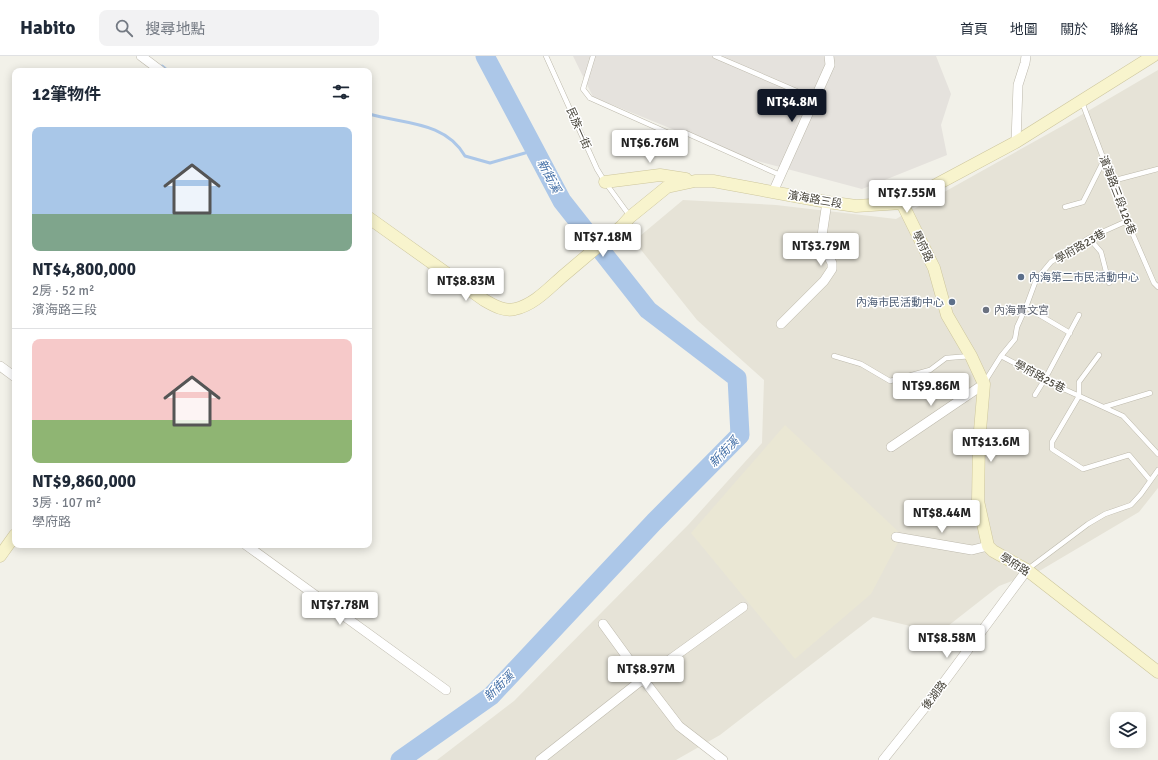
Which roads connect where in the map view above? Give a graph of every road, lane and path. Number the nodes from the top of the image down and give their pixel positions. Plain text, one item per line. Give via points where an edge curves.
1 (141, 56) edge
2 (546, 56) edge
3 (593, 56) edge
4 (715, 56) edge
5 (829, 56) edge
6 (1026, 56) edge
7 (1152, 56) edge
8 (157, 68) edge
9 (815, 99) junction
10 (1081, 101) junction
11 (1016, 142) junction
12 (1104, 160) junction
13 (1158, 169) edge
14 (780, 175) junction
15 (695, 181) junction
16 (1112, 181) junction
17 (605, 182) junction
18 (773, 192) junction
19 (827, 202) junction
20 (902, 203) junction
21 (1065, 207) dead end
22 (630, 217) junction
23 (372, 220) edge
24 (1127, 221) junction
25 (1089, 238) junction
26 (1109, 283) dead end
27 (1158, 287) edge
28 (1026, 307) junction
29 (1079, 315) dead end
30 (781, 324) dead end
31 (1070, 333) junction
32 (1099, 355) dead end
33 (834, 356) dead end
34 (970, 356) junction
35 (1002, 356) junction
36 (0, 366) edge
37 (12, 375) edge
38 (1046, 379) junction
39 (984, 384) junction
40 (1150, 393) dead end
41 (1035, 395) dead end
42 (1079, 396) junction
43 (1103, 407) junction
44 (891, 447) dead end
45 (1158, 454) edge
46 (1158, 470) edge
47 (1150, 480) junction
48 (896, 537) dead end
49 (12, 539) edge
50 (988, 546) junction
51 (250, 548) edge
52 (0, 556) edge
53 (1027, 570) junction
54 (743, 607) dead end
55 (603, 624) dead end
56 (1158, 672) edge
57 (643, 680) junction
58 (446, 690) dead end
59 (540, 760) edge
60 (723, 760) edge
61 (884, 760) edge

1 - 8 street
2 - 17 lane, 民族一街
3 - 14 lane via 583,89 590,98 682,138 686,133
4 - 9 lane
5 - 9 street via 830,65
6 - 11 street via 1018,85
7 - 10 street, 濱海路三段
9 - 14 street
10 - 11 street, 濱海路三段
10 - 12 lane, 濱海路三段126巷
11 - 20 street, 濱海路三段
12 - 16 lane, 濱海路三段126巷
12 - 21 lane via 1083,202
13 - 16 lane
14 - 18 street
15 - 17 street via 660,175
15 - 18 street, 濱海路三段 via 713,181
15 - 22 street, 濱海路三段 via 667,187
16 - 24 lane, 濱海路三段126巷
17 - 22 lane, 民族一街
18 - 19 street, 濱海路三段
19 - 20 street, 濱海路三段 via 856,206
19 - 30 street via 821,242 832,263 832,269 824,281
20 - 34 street, 學府路 via 934,268 947,315
22 - 23 street, 濱海路三段 via 542,294 527,305 515,309 505,309 484,300
24 - 25 lane, 學府路23巷
24 - 27 lane, 濱海路三段126巷
25 - 26 lane via 1101,252
25 - 28 lane, 學府路23巷 via 1051,262 1036,280
28 - 31 lane
28 - 35 lane, 學府路23巷 via 1017,327 1015,339
29 - 31 lane
31 - 38 lane
32 - 42 lane via 1079,382
33 - 34 lane via 861,364 890,381 930,370 946,358
34 - 39 street, 學府路
35 - 38 lane, 學府路25巷
35 - 39 lane, 學府路23巷
36 - 37 street
38 - 41 lane
38 - 42 lane, 學府路25巷
39 - 44 street
39 - 50 street, 學府路 via 979,442 978,501
40 - 43 lane
42 - 43 lane
42 - 47 lane via 1052,442 1052,449 1084,470 1129,455
43 - 45 lane via 1123,416
46 - 47 lane
47 - 53 lane via 1131,504 1088,524
48 - 50 street via 972,550
49 - 52 street
50 - 53 street, 學府路
51 - 58 street
53 - 56 street, 學府路
53 - 61 street, 後湖路
54 - 57 street
55 - 57 street
57 - 59 street
57 - 60 street via 679,726

